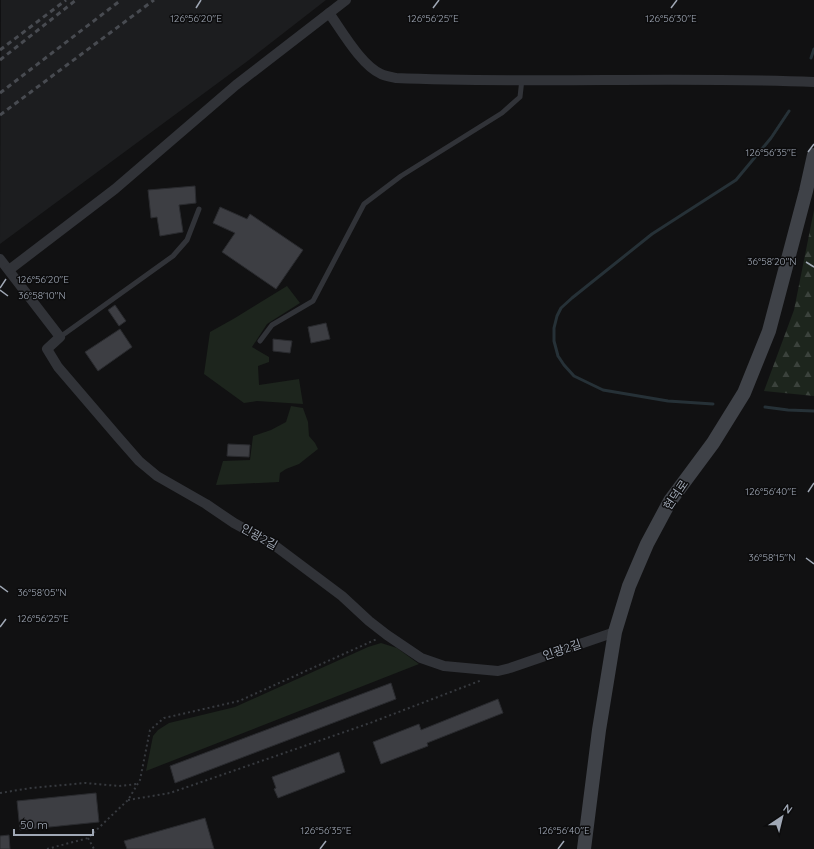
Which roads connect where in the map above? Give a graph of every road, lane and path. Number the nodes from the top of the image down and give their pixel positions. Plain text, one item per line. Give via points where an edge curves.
1 (346, 0) edge
2 (329, 13) junction
3 (522, 80) junction
4 (814, 82) edge
5 (814, 155) edge
6 (199, 209) dead end
7 (0, 259) edge
8 (5, 269) edge
9 (60, 337) junction
10 (260, 340) dead end
11 (615, 632) junction
12 (387, 635) junction
13 (498, 671) junction
14 (138, 784) junction
15 (0, 793) edge
16 (128, 800) junction
17 (88, 838) junction
18 (47, 849) edge
19 (94, 849) edge
20 (584, 849) edge

1 - 2 street
2 - 3 street via 358,54 381,74 396,78
2 - 8 street via 236,85 115,188
3 - 4 street via 717,79
3 - 10 lane via 520,97 502,113 401,176 364,204 313,301 272,325
5 - 11 main road, 현덕로 via 769,331 744,393 713,443 667,507 647,544 629,586
6 - 9 lane via 186,240 173,256
7 - 8 street
8 - 9 street
9 - 12 street, 인광2길 via 47,349 58,367 140,461 157,476 274,544 342,596
11 - 13 street, 인광2길
11 - 20 main road, 현덕로
12 - 13 street, 인광2길 via 421,658 444,666
12 - 14 path via 239,701 164,718 150,730
13 - 16 path via 482,680 370,723 170,793
14 - 15 path via 119,786 85,783
14 - 16 path
16 - 17 path
17 - 18 path
17 - 19 path

